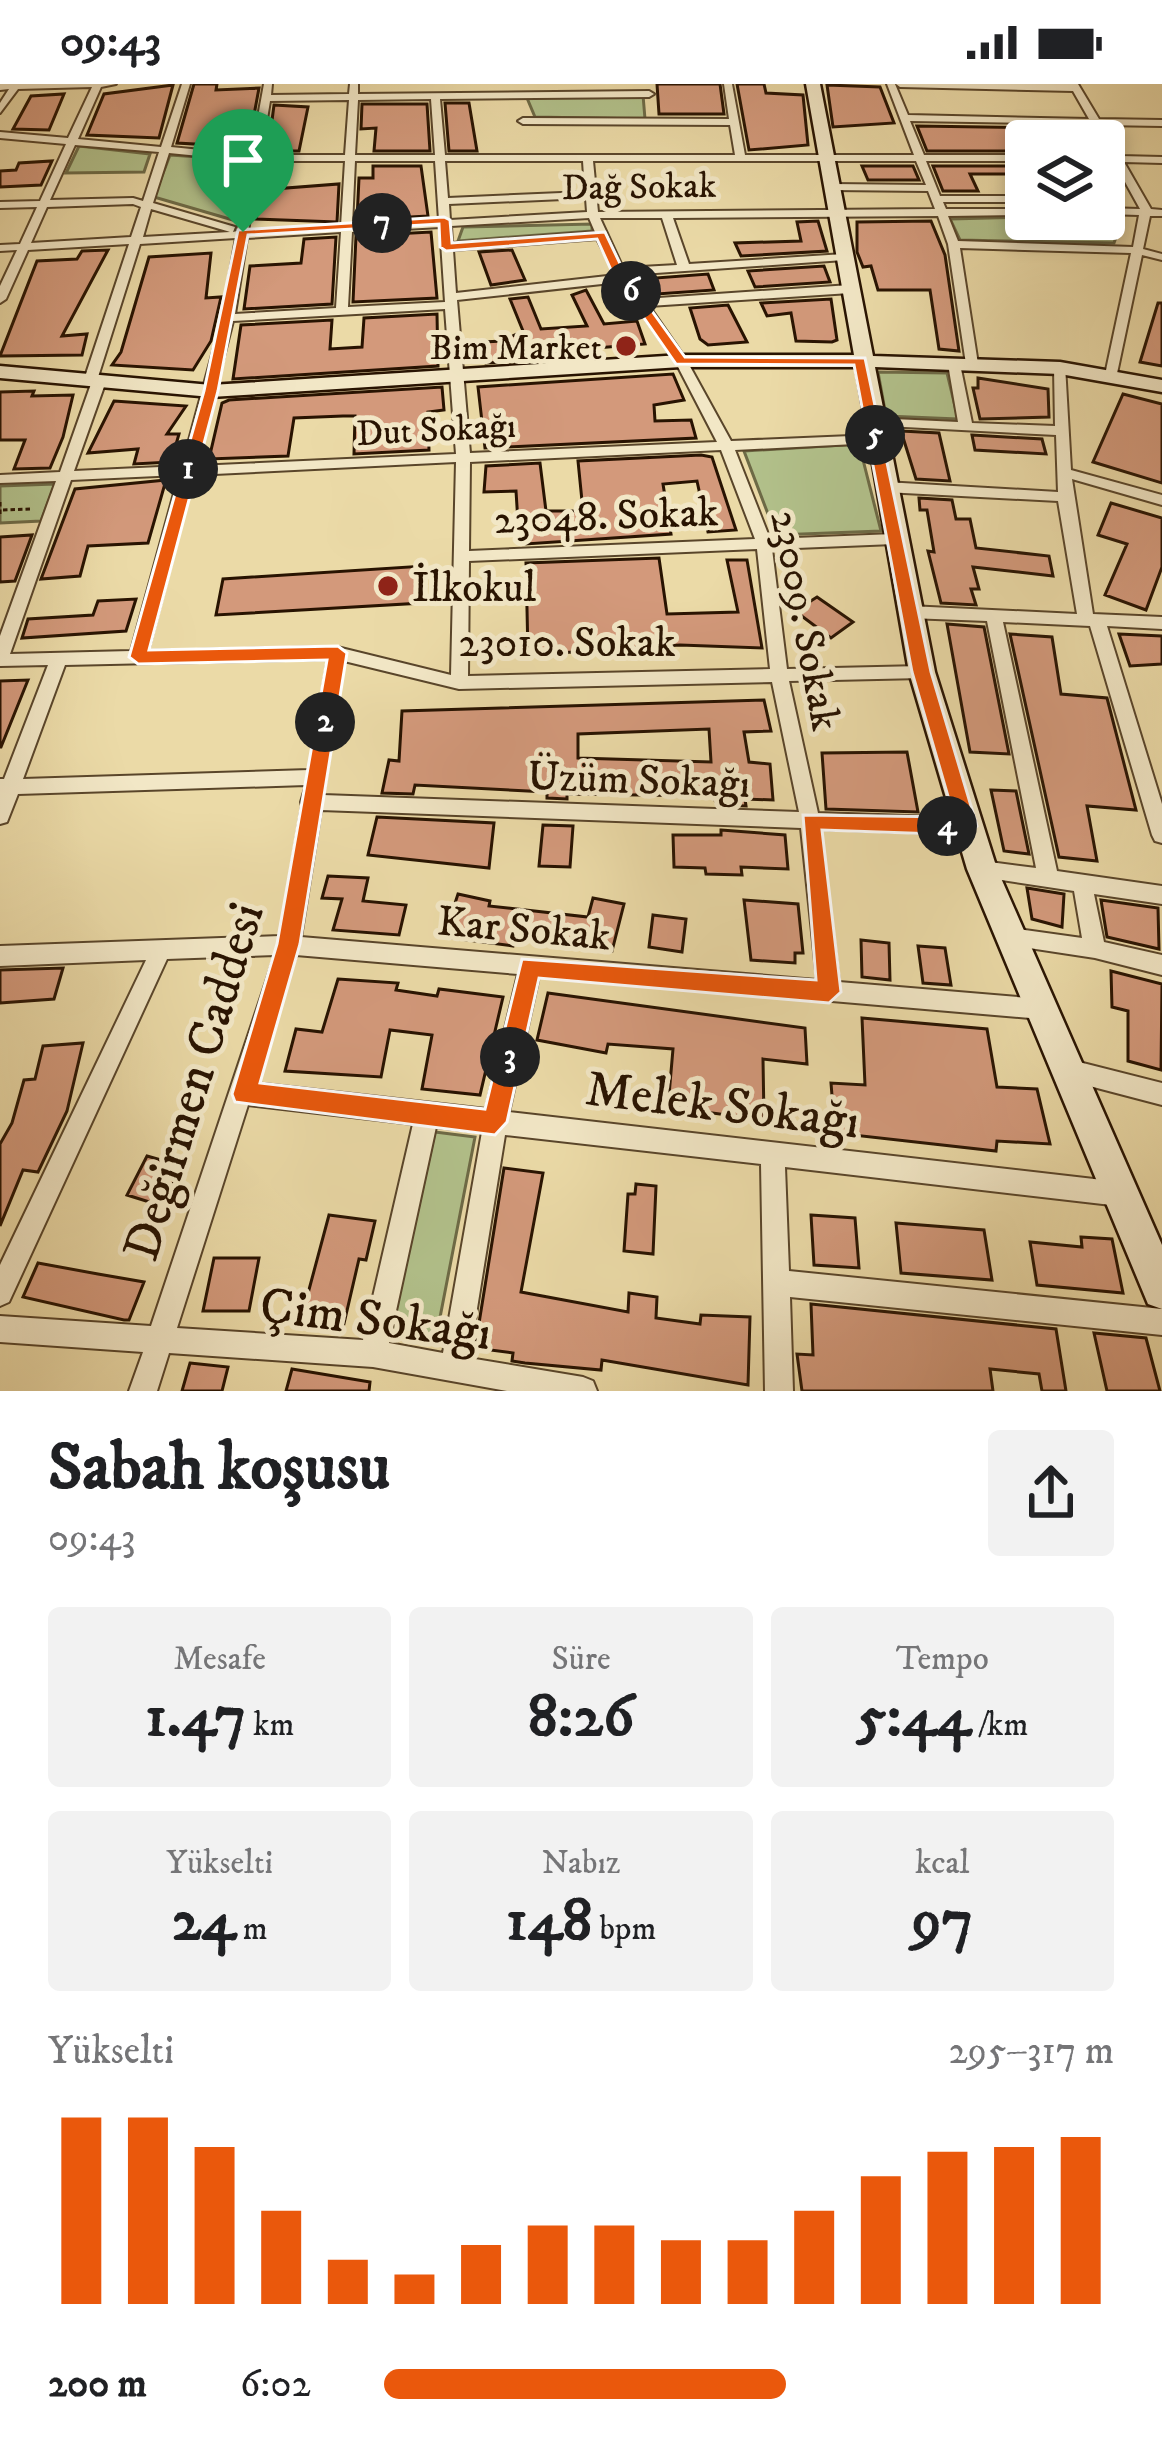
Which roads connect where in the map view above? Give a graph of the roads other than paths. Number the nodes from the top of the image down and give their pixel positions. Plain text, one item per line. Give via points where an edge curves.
1 (98, 84) edge
2 (112, 84) edge
3 (186, 84) edge
4 (728, 84) edge
5 (813, 84) edge
6 (891, 84) edge
7 (900, 84) edge
8 (1075, 86) edge
9 (0, 87) edge
10 (14, 87) edge
11 (649, 89) edge
12 (353, 90) edge
13 (517, 90) edge
14 (267, 91) edge
15 (435, 96) junction
16 (0, 110) edge
17 (903, 118) junction
18 (1031, 120) edge
19 (1094, 120) edge
20 (523, 121) junction
21 (653, 122) junction
22 (734, 122) junction
23 (1125, 122) edge
24 (1162, 123) edge
25 (0, 135) edge
26 (72, 141) junction
27 (166, 150) junction
28 (439, 155) junction
29 (530, 155) junction
30 (587, 156) junction
31 (349, 157) junction
32 (917, 157) junction
33 (254, 158) junction
34 (740, 158) junction
35 (826, 158) junction
36 (1005, 158) edge
37 (1125, 159) edge
38 (1162, 160) edge
39 (1125, 180) edge
40 (933, 193) junction
41 (591, 195) junction
42 (1005, 198) edge
43 (443, 201) junction
44 (833, 201) junction
45 (145, 202) junction
46 (1125, 203) edge
47 (44, 204) junction
48 (0, 205) edge
49 (1143, 205) junction
50 (1162, 206) edge
51 (1125, 208) edge
52 (1005, 212) edge
53 (667, 213) junction
54 (592, 214) junction
55 (941, 214) junction
56 (444, 220) junction
57 (344, 225) junction
58 (243, 232) junction
59 (601, 235) junction
60 (134, 240) junction
61 (954, 244) junction
62 (24, 247) junction
63 (446, 247) junction
64 (0, 248) edge
65 (1135, 250) junction
66 (844, 256) junction
67 (1162, 257) edge
68 (684, 267) junction
69 (621, 275) junction
70 (850, 290) junction
71 (0, 299) edge
72 (451, 301) junction
73 (639, 303) junction
74 (342, 312) junction
75 (228, 318) junction
76 (681, 361) junction
77 (860, 361) junction
78 (963, 364) junction
79 (1060, 368) junction
80 (0, 372) edge
81 (457, 374) junction
82 (1111, 375) junction
83 (95, 381) junction
84 (1162, 386) edge
85 (211, 391) junction
86 (966, 426) junction
87 (874, 430) junction
88 (1064, 430) junction
89 (726, 445) junction
90 (463, 457) junction
91 (188, 471) junction
92 (1063, 472) junction
93 (65, 476) junction
94 (0, 479) edge
95 (885, 487) junction
96 (1065, 497) junction
97 (1162, 500) edge
98 (894, 539) junction
99 (764, 544) junction
100 (464, 556) junction
101 (909, 612) junction
102 (994, 617) junction
103 (1092, 620) junction
104 (1162, 623) edge
105 (338, 653) junction
106 (138, 657) junction
107 (59, 658) junction
108 (0, 660) edge
109 (922, 672) junction
110 (779, 675) junction
111 (459, 683) junction
112 (315, 777) junction
113 (5, 786) edge
114 (310, 802) junction
115 (0, 816) edge
116 (810, 821) junction
117 (967, 826) junction
118 (1162, 835) edge
119 (982, 869) junction
120 (1048, 878) junction
121 (1082, 882) junction
122 (1162, 895) edge
123 (1010, 937) junction
124 (289, 944) junction
125 (162, 948) junction
126 (1095, 950) junction
127 (0, 956) edge
128 (1162, 965) edge
129 (530, 967) junction
130 (829, 992) junction
131 (1041, 1010) junction
132 (1066, 1070) junction
133 (244, 1094) junction
134 (1162, 1094) edge
135 (427, 1114) junction
136 (495, 1122) junction
137 (773, 1154) junction
138 (1120, 1194) junction
139 (1149, 1236) edge
140 (776, 1283) junction
141 (1162, 1290) edge
142 (0, 1293) edge
143 (1162, 1322) edge
144 (0, 1329) edge
145 (158, 1342) junction
146 (373, 1354) junction
147 (454, 1368) junction
148 (143, 1391) edge
149 (583, 1391) edge
150 (779, 1391) edge

1 - 2 street
1 - 10 street
1 - 26 street
3 - 27 street
4 - 22 street
5 - 35 main road
6 - 17 street
7 - 8 street
8 - 19 street
9 - 10 street
10 - 16 street
11 - 13 street
11 - 21 street
12 - 14 street
12 - 15 street
12 - 31 street
13 - 15 street
13 - 20 street
14 - 33 street
15 - 28 street
17 - 18 street
17 - 32 street
20 - 21 street
20 - 29 street
21 - 22 street
22 - 34 street
23 - 24 street
25 - 26 street
26 - 27 street
26 - 47 street
27 - 33 street
27 - 45 street
28 - 29 street
28 - 31 street
28 - 43 street
29 - 30 street
30 - 34 street
30 - 41 street, 23009. Sokak
31 - 33 street
31 - 57 street
32 - 35 street
32 - 36 street
32 - 40 street
33 - 58 street
34 - 35 street
35 - 44 main road
37 - 38 street
39 - 49 street
40 - 42 street
40 - 44 street
40 - 55 street
41 - 43 street
41 - 54 street, 23009. Sokak
43 - 56 street
44 - 53 street, Dağ Sokak
44 - 55 street
44 - 66 main road
45 - 47 street
45 - 58 street
45 - 60 street
46 - 49 street
47 - 48 street
47 - 62 street
49 - 50 street
49 - 51 street
49 - 65 street
52 - 55 street
53 - 54 street, Dağ Sokak
53 - 68 street
54 - 56 street, Dağ Sokak
54 - 59 street, 23009. Sokak
55 - 61 street
56 - 57 street, Dağ Sokak
56 - 63 street
57 - 58 street, Dağ Sokak
57 - 74 street
58 - 60 street, Dağ Sokak
58 - 75 street
59 - 63 street
59 - 69 street, 23009. Sokak
60 - 62 street, Dağ Sokak
60 - 83 street
61 - 65 street
61 - 78 street
62 - 64 street, Dağ Sokak
62 - 71 street
63 - 72 street
65 - 67 street
65 - 82 street
66 - 68 street
66 - 70 main road
68 - 69 street
69 - 72 street
69 - 73 street, 23009. Sokak
70 - 73 street
70 - 77 main road
72 - 74 street
72 - 81 street
73 - 76 street, 23009. Sokak
74 - 75 street
75 - 85 street
76 - 77 main road
76 - 81 main road
76 - 89 street, 23009. Sokak
77 - 78 main road
77 - 87 main road
78 - 79 main road
78 - 86 street
79 - 82 main road
79 - 88 street
80 - 83 main road
81 - 85 main road
81 - 90 street
82 - 84 main road
83 - 85 main road
83 - 93 street
85 - 91 street
86 - 87 street, Dut Sokağı
86 - 88 street, Dut Sokağı
87 - 89 street, Dut Sokağı
87 - 95 main road
88 - 92 street
89 - 90 street, Dut Sokağı
89 - 99 street, 23009. Sokak
90 - 91 street, Dut Sokağı
90 - 100 street
91 - 93 street, Dut Sokağı
91 - 106 street
92 - 96 street
92 - 97 street
93 - 94 street, Dut Sokağı
93 - 108 street
95 - 96 street
95 - 98 main road
96 - 103 street
98 - 99 street, 23048. Sokak
98 - 101 main road
99 - 100 street, 23048. Sokak
99 - 110 street, 23009. Sokak
100 - 111 street
101 - 102 street
101 - 109 main road
102 - 103 street
102 - 120 street
103 - 104 street
103 - 118 street
105 - 106 street, 23010. Sokak
105 - 111 street, 23010. Sokak
105 - 112 street, Değirmen Caddesi
106 - 107 street, 23010. Sokak
107 - 108 street, 23010. Sokak
107 - 113 street
109 - 110 street, 23010. Sokak
109 - 117 main road
110 - 111 street, 23010. Sokak
110 - 116 street, 23009. Sokak
112 - 113 street
112 - 114 street, Değirmen Caddesi
113 - 115 street
114 - 116 street, Üzüm Sokağı
114 - 124 street, Değirmen Caddesi
116 - 117 street, Üzüm Sokağı
116 - 130 street, 23009. Sokak
117 - 119 main road
119 - 120 street
119 - 123 main road
120 - 121 street
121 - 122 street
121 - 126 street
123 - 126 street
123 - 131 main road
124 - 125 street, Kar Sokak
124 - 129 street, Kar Sokak
124 - 133 street, Değirmen Caddesi
125 - 127 street, Kar Sokak
125 - 142 street
126 - 128 street
129 - 130 street, Kar Sokak
129 - 136 street
130 - 131 street, Kar Sokak
131 - 132 main road
132 - 134 street
132 - 138 main road
133 - 135 street, Melek Sokağı
133 - 145 street, Değirmen Caddesi
135 - 136 street, Melek Sokağı
135 - 146 street
136 - 137 street, Melek Sokağı
136 - 147 street
137 - 138 street, Melek Sokağı
137 - 140 street
138 - 139 main road
139 - 141 main road
140 - 143 street
140 - 150 street
144 - 145 street, Çim Sokağı
145 - 146 street, Çim Sokağı
145 - 148 street, Değirmen Caddesi
146 - 147 street, Çim Sokağı
147 - 149 street, Çim Sokağı

